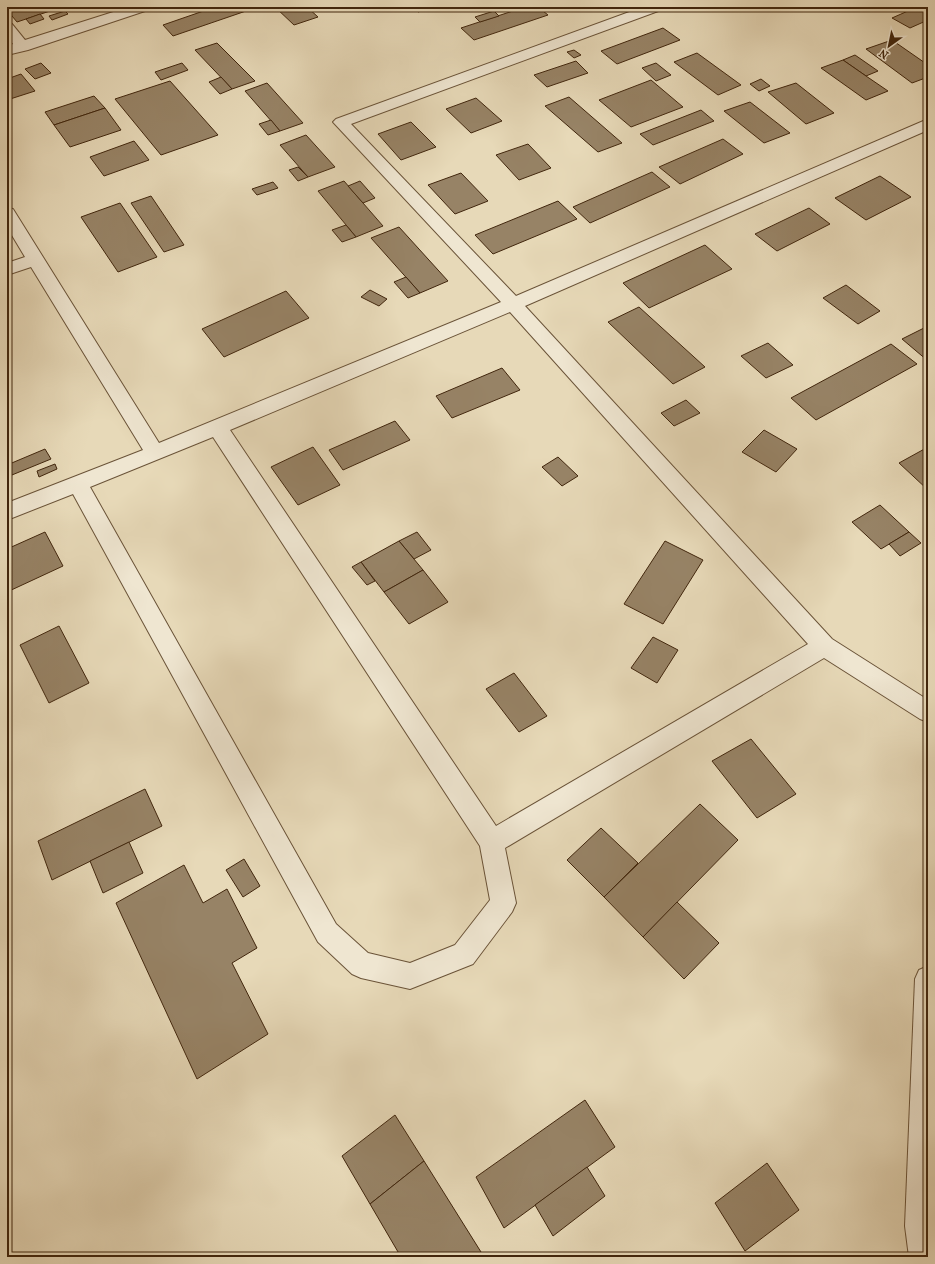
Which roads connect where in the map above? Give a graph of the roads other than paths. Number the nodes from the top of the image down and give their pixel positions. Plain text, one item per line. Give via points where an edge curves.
1 (143, 7) edge
2 (656, 7) edge
3 (7, 27) edge
4 (23, 47) junction
5 (7, 52) edge
6 (928, 124) edge
7 (7, 213) edge
8 (36, 259) junction
9 (7, 268) edge
10 (513, 304) junction
11 (218, 428) junction
12 (155, 453) junction
13 (78, 484) junction
14 (7, 512) edge
15 (824, 646) junction
16 (928, 712) edge
17 (492, 842) junction
18 (928, 979) edge
19 (924, 1257) edge

1 - 4 street
2 - 10 street via 341,122
3 - 4 street
4 - 5 street
6 - 10 street
7 - 8 street
8 - 9 street
8 - 12 street
10 - 11 street
10 - 15 street
11 - 12 street
11 - 17 street
12 - 13 street
13 - 14 street
13 - 17 street via 327,933 361,965 410,976 464,955 502,903
15 - 16 street
15 - 17 street
18 - 19 street via 920,1226

